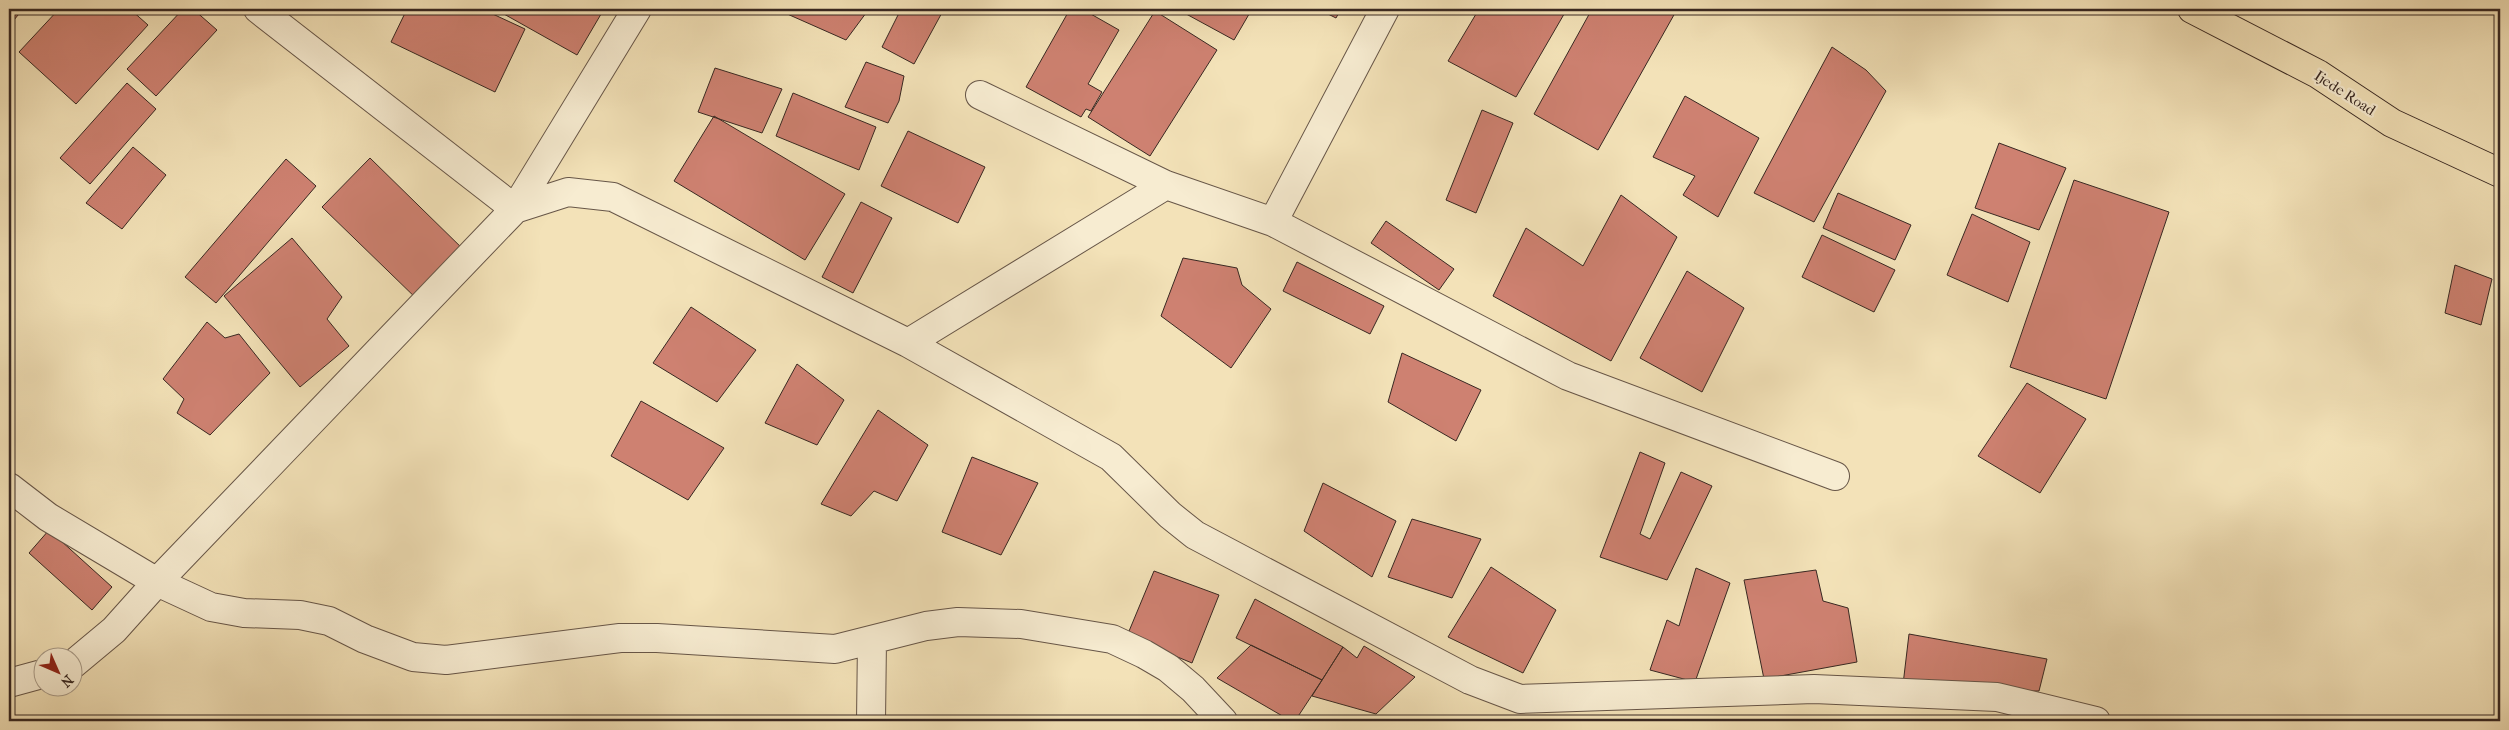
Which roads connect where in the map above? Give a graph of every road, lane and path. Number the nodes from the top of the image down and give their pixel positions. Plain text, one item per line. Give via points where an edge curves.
1 (258, 9) edge
2 (637, 9) edge
3 (1385, 9) edge
4 (2192, 9) edge
5 (980, 95) dead end
6 (2500, 173) edge
7 (1166, 185) junction
8 (515, 209) junction
9 (1273, 222) junction
10 (908, 343) junction
11 (1835, 476) dead end
12 (9, 487) edge
13 (157, 582) junction
14 (872, 640) junction
15 (82, 657) edge
16 (32, 677) edge
17 (9, 683) edge
18 (871, 721) edge
19 (1223, 721) edge
20 (2096, 721) edge

1 - 8 street
2 - 8 street
3 - 9 street
4 - 6 main road, Ijede Road via 2318,74 2392,122
5 - 7 street
7 - 9 street
7 - 10 street
8 - 10 street via 568,192 613,198
8 - 13 street
9 - 11 street via 1568,376
10 - 20 street via 1111,456 1170,515 1195,535 1470,680 1520,699 1824,689 1996,697
12 - 13 street via 48,517
13 - 14 street via 210,606 244,613 329,621 365,639 414,657 446,660 620,638 835,649
13 - 15 street via 114,630
14 - 18 street
14 - 19 street via 926,626 958,622 1021,624 1112,639 1168,668
16 - 17 street

